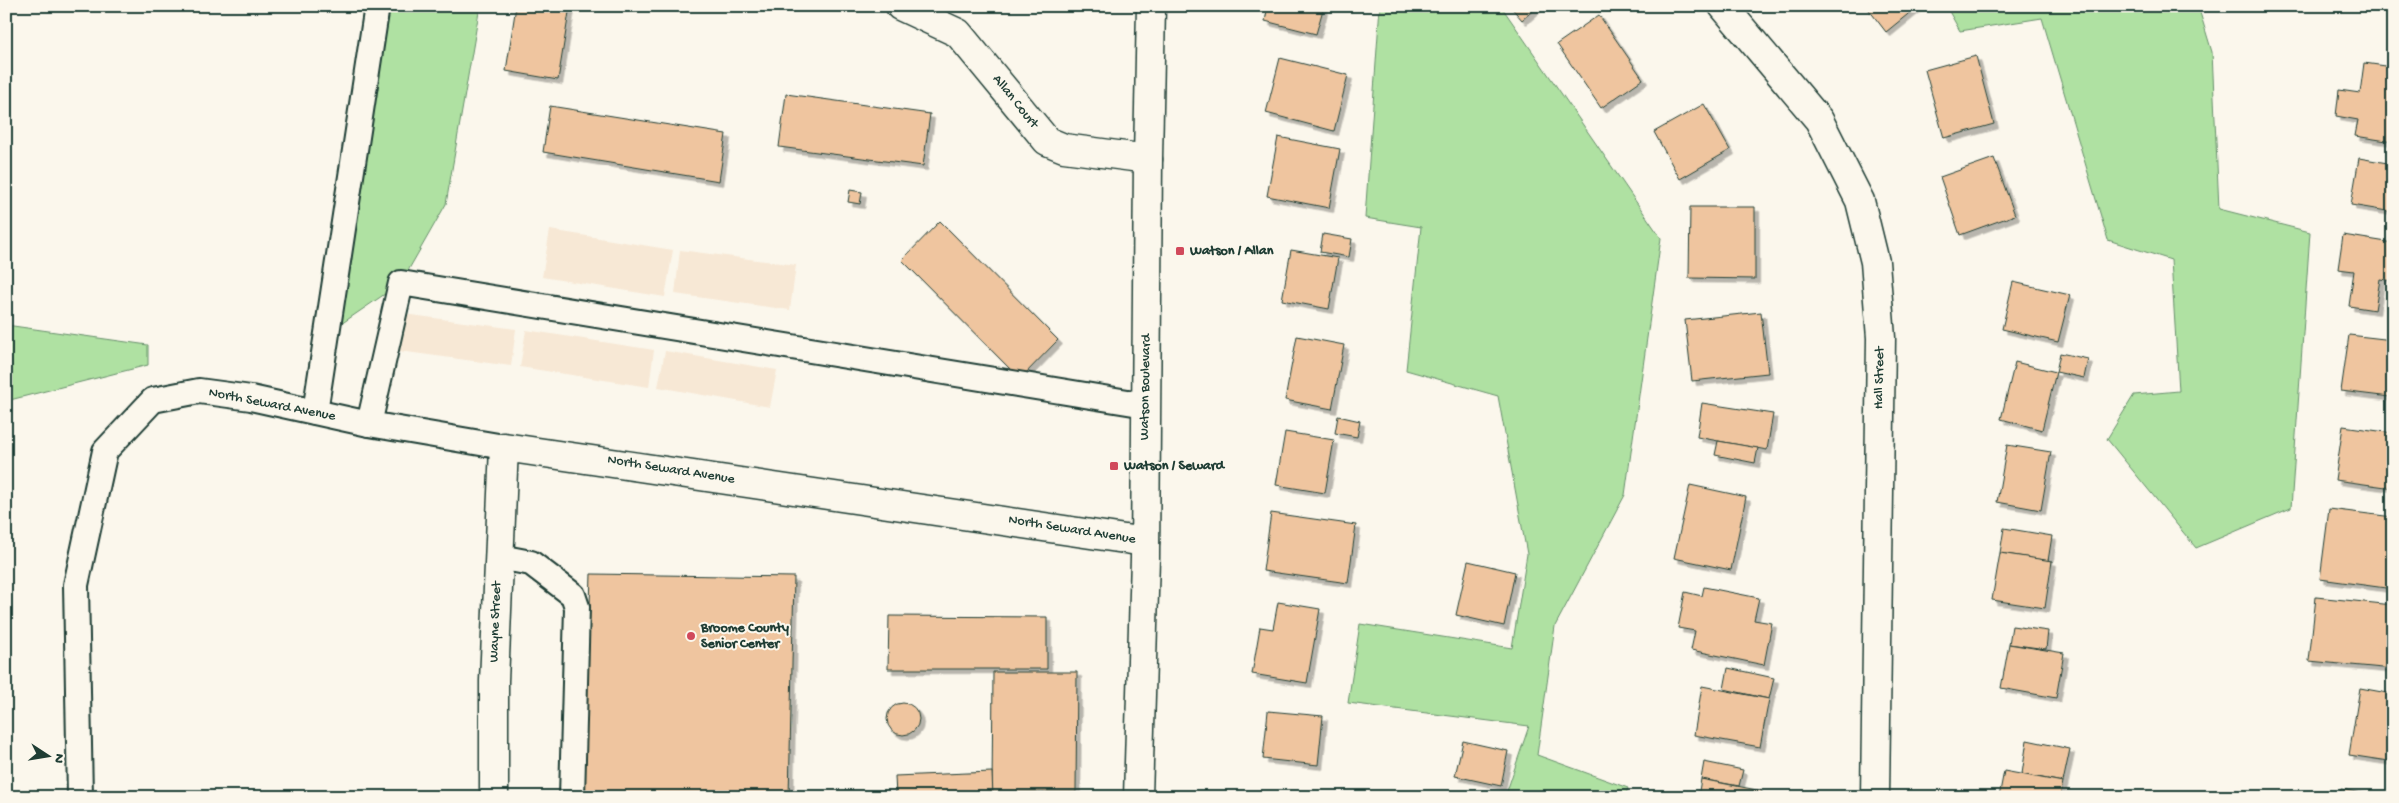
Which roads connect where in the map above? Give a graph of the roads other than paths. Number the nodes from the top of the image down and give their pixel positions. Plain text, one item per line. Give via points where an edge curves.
1 (377, 6) edge
2 (900, 6) edge
3 (1151, 6) edge
4 (1723, 6) edge
5 (1148, 159) junction
6 (1146, 405) junction
7 (315, 412) junction
8 (369, 424) junction
9 (504, 447) junction
10 (1145, 542) junction
11 (499, 556) junction
12 (80, 797) edge
13 (494, 797) edge
14 (572, 797) edge
15 (1138, 797) edge
16 (1875, 797) edge

1 - 7 lane
2 - 5 street, Allan Court via 958,33 1047,142 1064,148
3 - 5 street, Watson Boulevard
4 - 16 street, Hall Street via 1819,120 1860,202 1875,262 1881,338
5 - 6 street, Watson Boulevard
6 - 8 lane via 401,283
6 - 10 street, Watson Boulevard
7 - 8 lane, North Seward Avenue
7 - 12 lane, North Seward Avenue via 199,391 153,400 104,451 76,585
8 - 9 lane, North Seward Avenue
9 - 10 street, North Seward Avenue
9 - 11 street, Wayne Street
10 - 15 street, Watson Boulevard
11 - 13 street, Wayne Street
11 - 14 lane via 530,563 573,596 577,606

